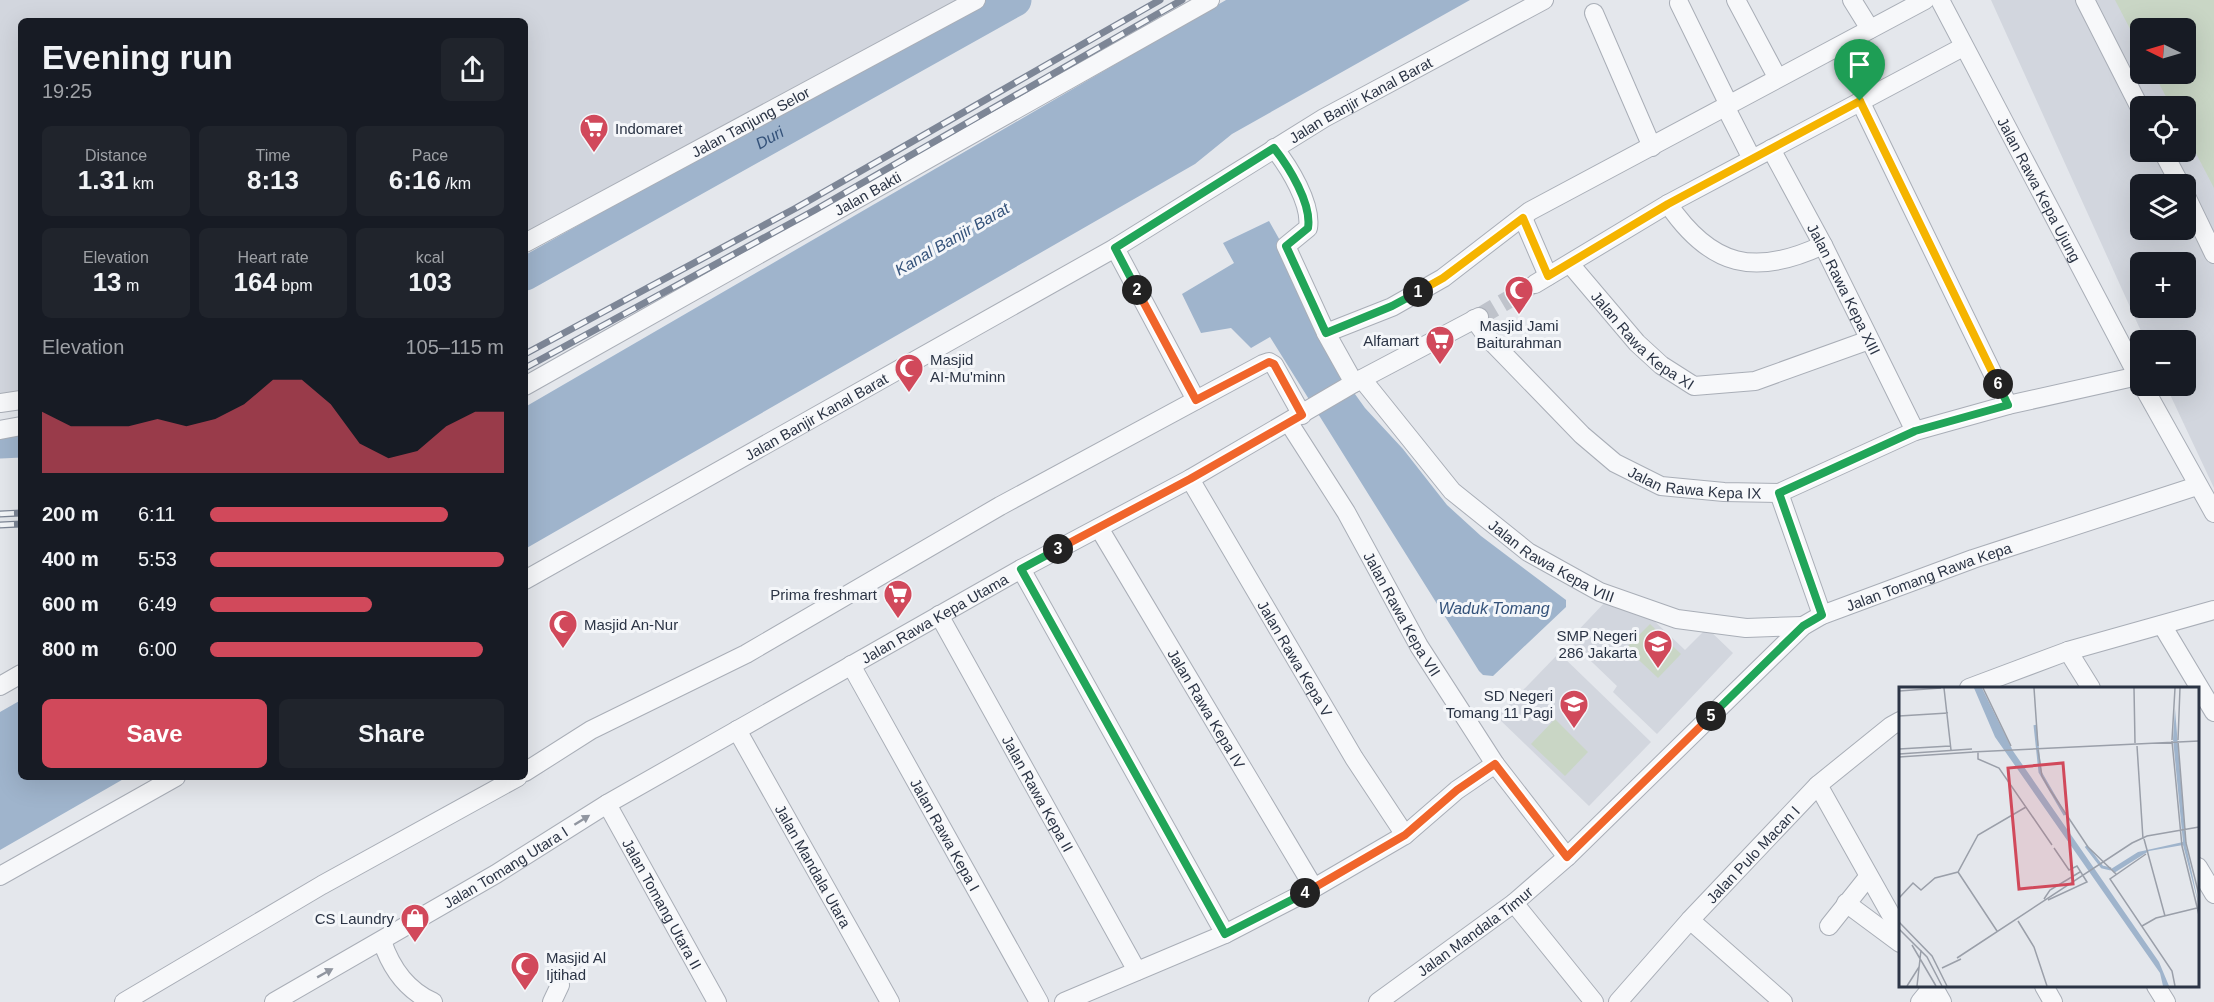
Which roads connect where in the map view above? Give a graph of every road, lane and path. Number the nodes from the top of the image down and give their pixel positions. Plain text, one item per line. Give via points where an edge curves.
1 (976, 0) edge
2 (1210, 0) edge
3 (1544, 0) edge
4 (1736, 0) edge
5 (1852, 0) edge
6 (1925, 0) edge
7 (1940, 0) edge
8 (2085, 0) edge
9 (1679, 3) dead end
10 (951, 6) edge
11 (1593, 13) dead end
12 (1870, 29) junction
13 (1963, 47) junction
14 (1777, 77) junction
15 (2134, 96) edge
16 (1860, 101) junction
17 (1728, 107) junction
18 (1652, 147) junction
19 (1274, 148) junction
20 (1771, 148) junction
21 (1752, 159) junction
22 (1668, 204) junction
23 (2196, 217) edge
24 (1523, 218) junction
25 (528, 241) edge
26 (1823, 245) junction
27 (1115, 248) junction
28 (2214, 254) edge
29 (1570, 264) junction
30 (1476, 318) joint
31 (1326, 333) junction
32 (1869, 340) junction
33 (2130, 360) edge
34 (1356, 382) junction
35 (2130, 383) edge
36 (528, 384) edge
37 (2149, 396) edge
38 (18, 400) edge
39 (1196, 400) junction
40 (0, 403) edge
41 (2008, 405) junction
42 (1300, 416) junction
43 (18, 427) edge
44 (0, 430) edge
45 (1915, 431) junction
46 (1190, 479) junction
47 (2197, 486) junction
48 (1779, 493) junction
49 (2214, 513) edge
50 (1099, 528) junction
51 (1021, 569) junction
52 (528, 578) edge
53 (2214, 610) edge
54 (939, 615) junction
55 (1822, 615) junction
56 (2162, 625) junction
57 (1803, 626) junction
58 (2068, 651) junction
59 (851, 666) junction
60 (18, 676) edge
61 (0, 686) edge
62 (1976, 687) edge
63 (2090, 687) edge
64 (2214, 712) edge
65 (1898, 729) edge
66 (737, 730) junction
67 (1495, 764) junction
68 (528, 770) edge
69 (171, 780) edge
70 (513, 780) edge
71 (1818, 785) junction
72 (607, 804) junction
73 (1405, 835) junction
74 (1567, 857) junction
75 (2199, 869) edge
76 (0, 876) edge
77 (1868, 877) junction
78 (1314, 888) junction
79 (2214, 894) edge
80 (1514, 903) junction
81 (1846, 903) junction
82 (1690, 920) junction
83 (1829, 926) dead end
84 (1899, 929) edge
85 (1225, 934) junction
86 (382, 941) junction
87 (1899, 942) edge
88 (1137, 971) junction
89 (560, 985) dead end
90 (1932, 987) edge
91 (1934, 987) edge
92 (2045, 987) edge
93 (2157, 987) edge
94 (1592, 1001) edge
95 (124, 1002) edge
96 (274, 1002) edge
97 (433, 1002) edge
98 (552, 1002) edge
99 (717, 1002) edge
100 (890, 1002) edge
101 (1039, 1002) edge
102 (1064, 1002) edge
103 (1378, 1002) edge
104 (1618, 1002) edge
105 (1783, 1002) edge
106 (1920, 1002) edge
107 (1942, 1002) edge
108 (2053, 1002) edge
109 (2166, 1002) edge

1 - 10 street, Jalan Tanjung Selor
2 - 36 street, Jalan Bakti
3 - 19 street, Jalan Banjir Kanal Barat via 1355,100
4 - 14 street
5 - 12 street
6 - 12 street
7 - 13 street, Jalan Rawa Kepa Ujung
8 - 15 street
9 - 17 street
10 - 25 street, Jalan Tanjung Selor
11 - 18 street
12 - 14 street
13 - 16 street
13 - 33 street, Jalan Rawa Kepa Ujung
14 - 17 street
16 - 20 street
16 - 41 street
17 - 18 street
17 - 21 street
18 - 24 street
19 - 27 street, Jalan Banjir Kanal Barat
19 - 31 street, Jalan Rawa Kepa VIII via 1290,168 1310,218 1308,228 1286,246
20 - 21 street
20 - 26 street, Jalan Rawa Kepa XIII
21 - 22 street
22 - 26 street via 1696,237 1723,258 1762,263 1797,257
22 - 29 street
23 - 28 street
24 - 29 street via 1541,280
24 - 31 street via 1443,278 1392,306
26 - 32 street, Jalan Rawa Kepa XIII
27 - 39 street
27 - 52 street, Jalan Banjir Kanal Barat
29 - 32 street, Jalan Rawa Kepa XI via 1637,343 1694,386 1755,381
30 - 34 street, Jalan Rawa Kepa Utama
30 - 48 street, Jalan Rawa Kepa IX via 1487,337 1582,435 1615,463 1661,486
31 - 34 street, Jalan Rawa Kepa VIII
32 - 45 street, Jalan Rawa Kepa XIII
34 - 42 street, Jalan Rawa Kepa Utama
34 - 57 street, Jalan Rawa Kepa VIII via 1452,491 1527,552 1600,592 1677,619 1746,628
35 - 41 street, Jalan Rawa Kepa IX
37 - 47 street, Jalan Rawa Kepa Ujung
38 - 40 street
39 - 42 street, Jalan Rawa Kepa VII via 1269,362 1274,364
39 - 68 street via 1000,506 746,654 591,730
41 - 45 street, Jalan Rawa Kepa IX
42 - 46 street, Jalan Rawa Kepa Utama
42 - 67 street, Jalan Rawa Kepa VII via 1346,512 1419,646
43 - 44 street
45 - 48 street, Jalan Rawa Kepa IX
46 - 50 street, Jalan Rawa Kepa Utama
46 - 73 street, Jalan Rawa Kepa V via 1354,758
47 - 49 street, Jalan Rawa Kepa Ujung
47 - 55 street, Jalan Tomang Rawa Kepa via 1974,559
48 - 55 street
50 - 51 street, Jalan Rawa Kepa Utama
50 - 78 street, Jalan Rawa Kepa IV
51 - 54 street, Jalan Rawa Kepa Utama
51 - 85 street
53 - 56 street
54 - 59 street, Jalan Rawa Kepa Utama
54 - 88 street, Jalan Rawa Kepa II
55 - 57 street, Jalan Tomang Rawa Kepa
56 - 58 street
56 - 64 street
57 - 74 street, Jalan Tomang Rawa Kepa
58 - 62 street
58 - 63 street
59 - 66 street, Jalan Rawa Kepa Utama
59 - 101 street, Jalan Rawa Kepa I
60 - 61 street
65 - 71 street, Jalan Pulo Macan I
66 - 72 street, Jalan Tomang Utara I
66 - 100 street, Jalan Mandala Utara
67 - 73 street via 1457,790
67 - 74 street, Jalan Rawa Kepa VII
69 - 76 street
70 - 95 street via 322,885
71 - 77 street
71 - 82 street, Jalan Pulo Macan I
86 -> 72 street, Jalan Tomang Utara I
72 - 99 street, Jalan Tomang Utara II
73 - 78 street
74 - 80 street, Jalan Mandala Timur
75 - 79 street
77 - 81 street
77 - 84 street
78 - 85 street
80 - 94 street
80 - 103 street, Jalan Mandala Timur
81 - 83 street
81 - 87 street
82 - 104 street, Jalan Pulo Macan I
82 - 105 street
85 - 88 street
96 -> 86 street, Jalan Tomang Utara I
86 - 97 street via 393,968 413,991
88 - 102 street
89 - 98 street
90 - 106 street
91 - 107 street
92 - 108 street
93 - 109 street

